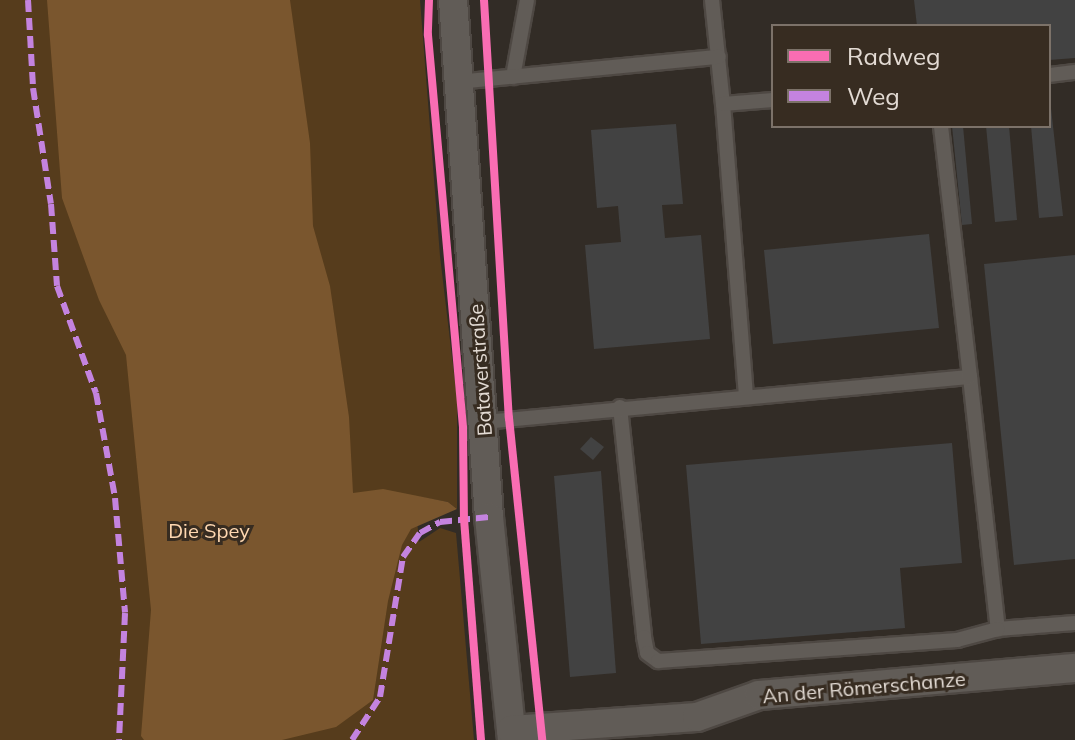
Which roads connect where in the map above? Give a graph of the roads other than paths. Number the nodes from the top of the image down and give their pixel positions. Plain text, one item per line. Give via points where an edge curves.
1 (453, 0) edge
2 (527, 0) edge
3 (712, 0) edge
4 (719, 57) junction
5 (1075, 72) edge
6 (1051, 75) edge
7 (513, 77) junction
8 (456, 82) junction
9 (771, 100) edge
10 (723, 104) junction
11 (941, 128) edge
12 (970, 377) junction
13 (746, 396) junction
14 (620, 407) junction
15 (484, 422) junction
16 (1075, 623) edge
17 (998, 629) junction
18 (1075, 668) edge
19 (512, 735) edge

1 - 8 street, Bataverstraße
2 - 7 lane
3 - 4 lane
4 - 7 lane
4 - 10 lane
5 - 6 lane
7 - 8 lane
8 - 15 street, Bataverstraße
9 - 10 lane
10 - 13 lane
11 - 12 lane
12 - 13 lane
12 - 17 lane
13 - 14 lane
14 - 15 lane
14 - 17 lane via 644,637 647,653 658,661 957,640
15 - 19 street, Bataverstraße
16 - 17 lane
18 - 19 street, An der Römerschanze via 759,695 697,717

